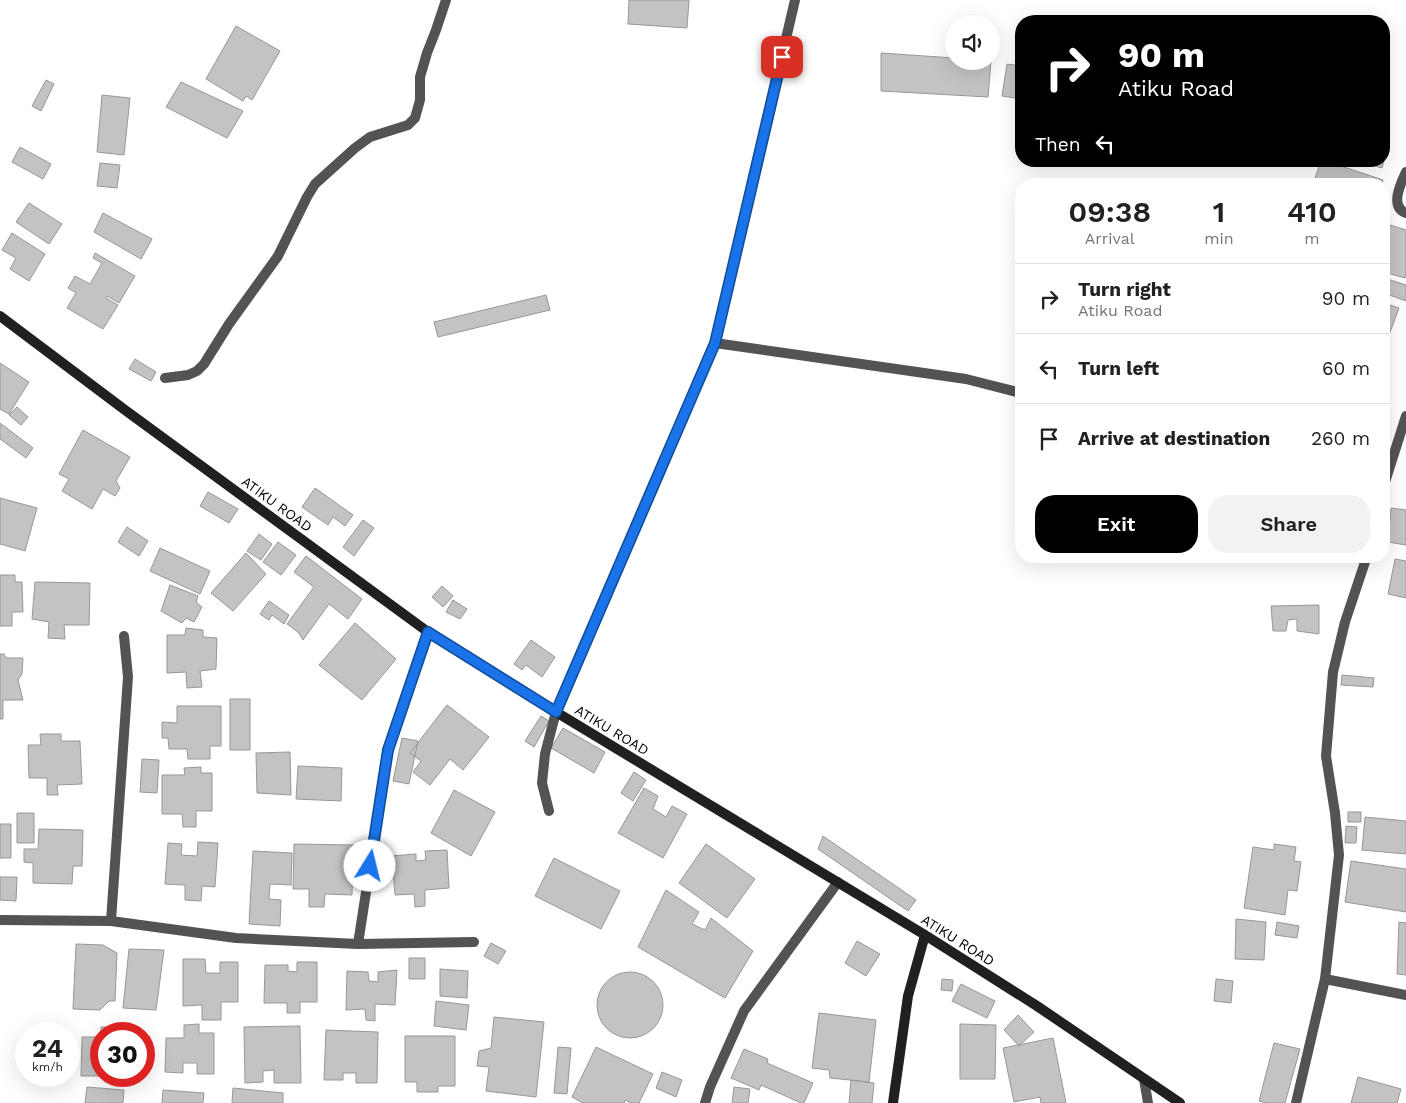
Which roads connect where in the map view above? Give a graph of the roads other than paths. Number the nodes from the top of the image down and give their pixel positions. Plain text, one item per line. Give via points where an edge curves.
1 (446, 0) edge
2 (795, 0) edge
3 (1406, 172) edge
4 (1406, 213) edge
5 (0, 316) edge
6 (715, 343) junction
7 (165, 378) dead end
8 (1015, 391) edge
9 (1406, 416) edge
10 (1390, 466) edge
11 (1365, 563) edge
12 (428, 632) junction
13 (124, 636) dead end
14 (556, 712) junction
15 (549, 811) dead end
16 (838, 882) junction
17 (0, 920) edge
18 (111, 921) junction
19 (925, 935) junction
20 (474, 942) dead end
21 (358, 944) junction
22 (1325, 979) junction
23 (1406, 995) edge
24 (1144, 1079) junction
25 (705, 1103) edge
26 (893, 1103) edge
27 (1148, 1103) edge
28 (1180, 1103) edge
29 (1296, 1103) edge

1 - 7 street via 422,69 415,118 408,125 362,142 315,184 278,256 204,364 188,375
2 - 6 street
3 - 4 street via 1397,203
5 - 12 street, ATIKU ROAD
6 - 8 street via 966,379
6 - 14 street
9 - 10 street
11 - 22 street via 1345,622 1334,672 1326,756 1339,855
12 - 14 street, ATIKU ROAD
12 - 21 street via 388,750
13 - 18 street via 128,677
14 - 15 street via 545,754 542,783
14 - 16 street, ATIKU ROAD
16 - 19 street, ATIKU ROAD
16 - 25 street via 744,1011
17 - 18 street
18 - 21 street via 236,938
19 - 24 street, ATIKU ROAD
19 - 26 street via 908,996
20 - 21 street
22 - 23 street
22 - 29 street
24 - 27 street
24 - 28 street, ATIKU ROAD

